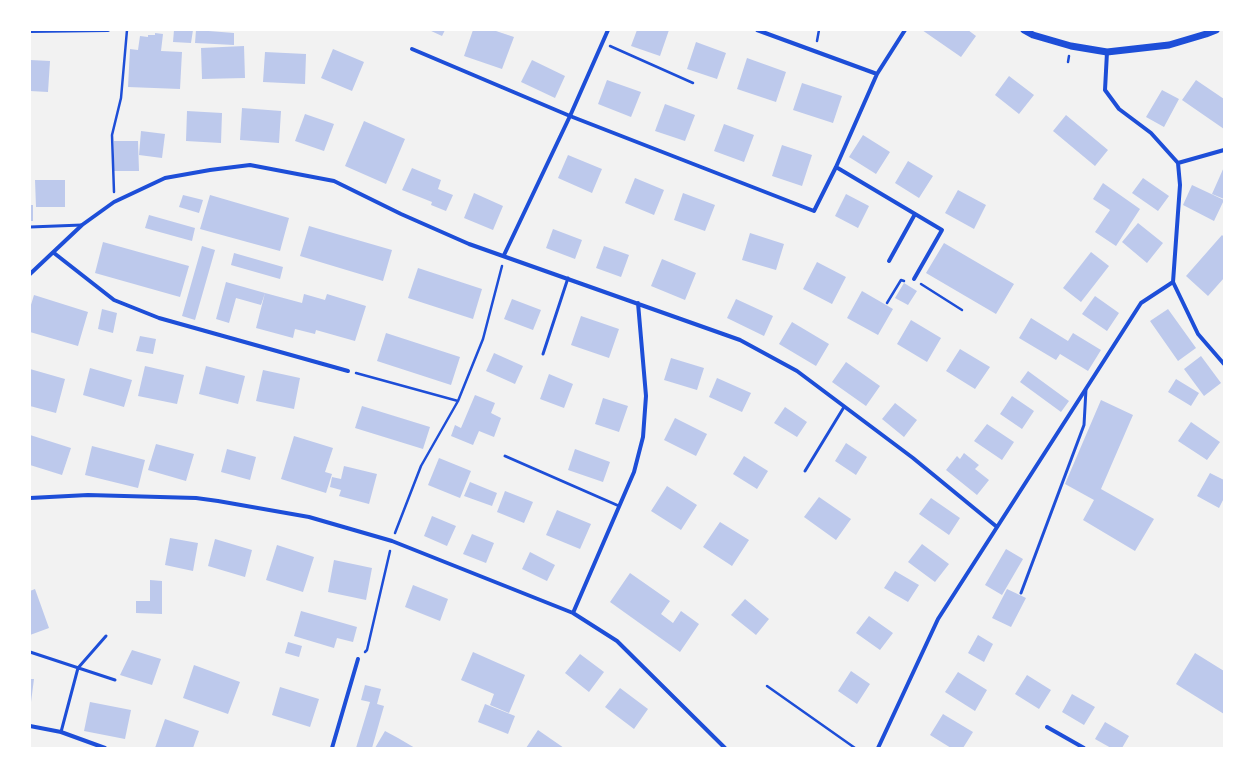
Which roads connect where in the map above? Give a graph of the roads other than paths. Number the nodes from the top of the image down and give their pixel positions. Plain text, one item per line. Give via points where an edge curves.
1 (108, 30) edge
2 (608, 30) edge
3 (757, 30) edge
4 (905, 30) edge
5 (1024, 30) edge
6 (1216, 30) edge
7 (30, 31) edge
8 (412, 49) dead end
9 (1107, 52) junction
10 (877, 74) junction
11 (570, 116) junction
12 (1224, 150) edge
13 (1178, 164) junction
14 (836, 167) junction
15 (914, 214) junction
16 (82, 225) junction
17 (30, 227) edge
18 (54, 253) junction
19 (504, 255) junction
20 (888, 261) dead end
21 (30, 274) edge
22 (568, 278) junction
23 (914, 279) road end
24 (1173, 282) junction
25 (638, 303) junction
26 (542, 354) dead end
27 (1224, 364) edge
28 (348, 371) road end
29 (1086, 389) junction
30 (844, 407) junction
31 (505, 456) dead end
32 (805, 471) dead end
33 (30, 498) edge
34 (619, 506) junction
35 (997, 527) junction
36 (1021, 594) dead end
37 (573, 613) junction
38 (106, 636) dead end
39 (30, 652) edge
40 (358, 659) road end
41 (78, 668) junction
42 (115, 680) dead end
43 (30, 726) edge
44 (1047, 727) dead end
45 (61, 732) junction
46 (105, 748) edge
47 (332, 748) edge
48 (726, 748) edge
49 (878, 748) edge
50 (1084, 748) edge

1 - 7 street
2 - 11 street
3 - 10 street
4 - 10 street
5 - 9 street via 1071,46
6 - 9 street via 1169,45
8 - 11 street
9 - 13 street via 1105,90 1119,109 1151,133
10 - 14 street
11 - 14 street via 814,211
11 - 19 street
12 - 13 street
13 - 24 street via 1180,185
14 - 15 street
15 - 20 street
15 - 23 street via 942,230
16 - 17 lane
16 - 18 street
16 - 19 street via 114,202 165,178 250,165 334,181 455,238
18 - 21 street
18 - 28 street via 114,300 159,318
19 - 22 street
22 - 25 street
22 - 26 lane
24 - 27 street via 1198,334
24 - 29 street via 1141,303
25 - 30 street via 740,340 797,372
25 - 34 street via 646,396 643,438 634,472
29 - 35 street
29 - 36 lane via 1084,425
30 - 32 lane
30 - 35 street
31 - 34 lane
33 - 37 street via 88,495 196,498 309,516 392,541
34 - 37 street
35 - 49 street via 938,619
37 - 48 street via 617,641
38 - 41 lane
39 - 41 lane
40 - 47 street
41 - 42 lane
41 - 45 lane
43 - 45 street
44 - 50 street
45 - 46 street

